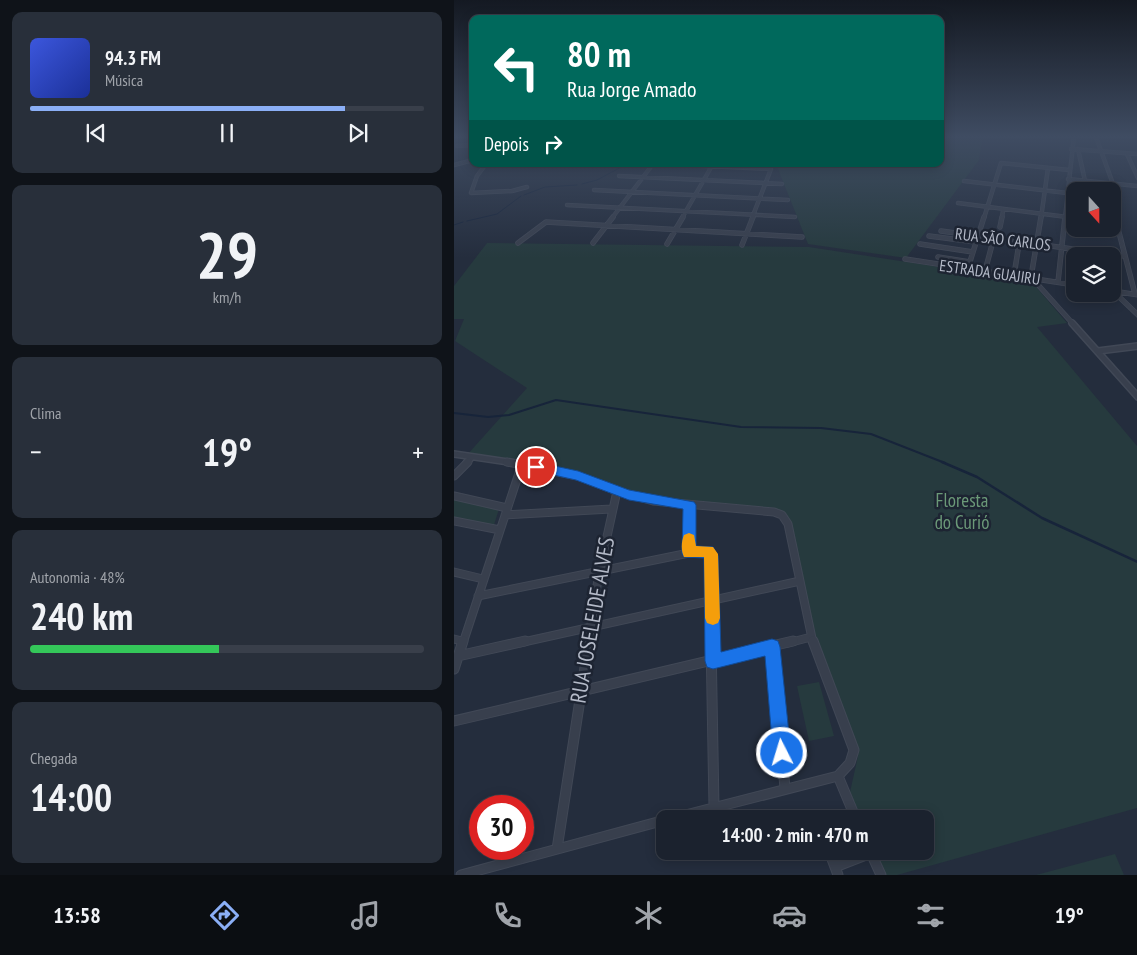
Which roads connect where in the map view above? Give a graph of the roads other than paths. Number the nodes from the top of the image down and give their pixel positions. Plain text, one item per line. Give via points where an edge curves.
1 (477, 177) edge
2 (639, 177) edge
3 (643, 177) junction
4 (706, 177) edge
5 (768, 177) edge
6 (997, 177) edge
7 (1047, 177) edge
8 (1084, 177) edge
9 (1068, 179) joint
10 (704, 180) junction
11 (964, 181) dead end
12 (1085, 181) junction
13 (1068, 182) edge
14 (1094, 182) edge
15 (766, 183) junction
16 (782, 184) dead end
17 (994, 185) junction
18 (1122, 185) edge
19 (1137, 186) edge
20 (527, 187) dead end
21 (594, 190) dead end
22 (1046, 190) junction
23 (631, 192) junction
24 (1066, 193) edge
25 (695, 195) junction
26 (760, 198) junction
27 (788, 200) dead end
28 (1066, 201) edge
29 (958, 204) dead end
30 (567, 205) dead end
31 (618, 208) junction
32 (987, 208) junction
33 (1004, 210) junction
34 (686, 211) junction
35 (754, 215) junction
36 (1041, 215) junction
37 (1064, 217) junction
38 (795, 218) dead end
39 (606, 225) junction
40 (1000, 227) dead end
41 (676, 230) junction
42 (941, 231) dead end
43 (746, 234) junction
44 (929, 236) dead end
45 (977, 236) junction
46 (802, 237) dead end
47 (1119, 238) edge
48 (993, 241) dead end
49 (976, 242) junction
50 (518, 243) dead end
51 (592, 243) dead end
52 (667, 244) dead end
53 (920, 244) dead end
54 (1019, 244) dead end
55 (1037, 244) junction
56 (742, 245) dead end
57 (1063, 247) junction
58 (973, 252) junction
59 (1124, 256) junction
60 (938, 257) dead end
61 (905, 259) dead end
62 (970, 262) junction
63 (968, 268) junction
64 (985, 271) junction
65 (1014, 275) junction
66 (1031, 278) junction
67 (1058, 282) junction
68 (1066, 283) edge
69 (1121, 292) edge
70 (1136, 294) edge
71 (1121, 299) edge
72 (1137, 315) edge
73 (1137, 346) edge
74 (1098, 351) junction
75 (1137, 397) edge
76 (454, 454) edge
77 (472, 457) junction
78 (522, 464) junction
79 (454, 476) edge
80 (617, 491) junction
81 (454, 496) edge
82 (690, 505) junction
83 (611, 509) junction
84 (506, 511) junction
85 (454, 520) edge
86 (500, 530) junction
87 (689, 553) junction
88 (454, 572) edge
89 (599, 573) junction
90 (483, 579) junction
91 (800, 582) junction
92 (478, 596) junction
93 (712, 600) junction
94 (591, 627) junction
95 (811, 638) junction
96 (458, 642) edge
97 (772, 647) junction
98 (458, 656) junction
99 (713, 661) junction
100 (454, 669) edge
101 (579, 692) junction
102 (454, 721) edge
103 (838, 776) junction
104 (785, 788) junction
105 (714, 807) junction
106 (703, 810) edge
107 (852, 810) edge
108 (656, 822) edge
109 (556, 849) junction
110 (856, 860) edge
111 (874, 860) edge
112 (836, 871) edge
113 (461, 875) edge
114 (881, 875) edge

1 - 20 street via 471,193 515,191
2 - 3 street
3 - 10 street
3 - 23 street
4 - 10 street
5 - 15 street
6 - 17 street
7 - 22 street
8 - 12 street
9 - 12 street
9 - 13 street
10 - 15 street
10 - 25 street
11 - 17 street
12 - 14 street
15 - 16 street
15 - 26 street
17 - 22 street
17 - 32 street
18 - 19 street
21 - 23 street
22 - 24 street
22 - 36 street
23 - 25 street
23 - 31 street
25 - 26 street
25 - 34 street
26 - 27 street
26 - 35 street
28 - 37 street
29 - 32 street
30 - 31 street
31 - 34 street
31 - 39 street
32 - 33 street
32 - 45 street
33 - 36 street
33 - 40 street
34 - 35 street
34 - 41 street
35 - 38 street
35 - 43 street
36 - 37 street
36 - 55 street
37 - 57 street
39 - 41 street
39 - 50 street via 544,222
39 - 51 street
41 - 43 street
41 - 52 street
42 - 45 street, RUA SÃO CARLOS
43 - 46 street
43 - 56 street
44 - 49 street
45 - 49 street
45 - 55 street, RUA SÃO CARLOS
47 - 59 street
48 - 64 street
49 - 58 street
53 - 58 street
54 - 65 street
55 - 57 street, RUA SÃO CARLOS
55 - 66 street
57 - 59 street, RUA SÃO CARLOS
57 - 67 street
58 - 62 street
59 - 70 street
60 - 62 street
61 - 63 street, ESTRADA GUAJIRU
62 - 63 street
63 - 64 street, ESTRADA GUAJIRU
64 - 65 street, ESTRADA GUAJIRU
65 - 66 street, ESTRADA GUAJIRU
66 - 67 street, ESTRADA GUAJIRU
66 - 74 street
67 - 68 street, ESTRADA GUAJIRU
69 - 70 street
71 - 72 street
73 - 74 street
74 - 75 street
76 - 77 street
77 - 78 street
77 - 79 street
78 - 80 street via 578,476
78 - 84 street
80 - 82 street via 653,501
80 - 83 street, RUA JOSELEIDE ALVES
81 - 84 street
82 - 87 street
82 - 91 street via 782,515 788,524
83 - 84 street
83 - 89 street, RUA JOSELEIDE ALVES
84 - 86 street
85 - 86 street
86 - 90 street
87 - 89 street
87 - 93 street via 710,552
88 - 90 street
89 - 92 street
89 - 94 street, RUA JOSELEIDE ALVES
90 - 92 street
91 - 93 street
91 - 95 street
92 - 96 street
93 - 94 street
93 - 99 street
94 - 98 street
94 - 101 street, RUA JOSELEIDE ALVES
95 - 97 street
95 - 103 street via 854,750 850,763
96 - 98 street
97 - 99 street
97 - 104 street
98 - 100 street
99 - 101 street
99 - 105 street
101 - 102 street
101 - 109 street, RUA JOSELEIDE ALVES
103 - 104 street
103 - 107 street
104 - 105 street
105 - 106 street
108 - 109 street
109 - 113 street
110 - 112 street
111 - 114 street

